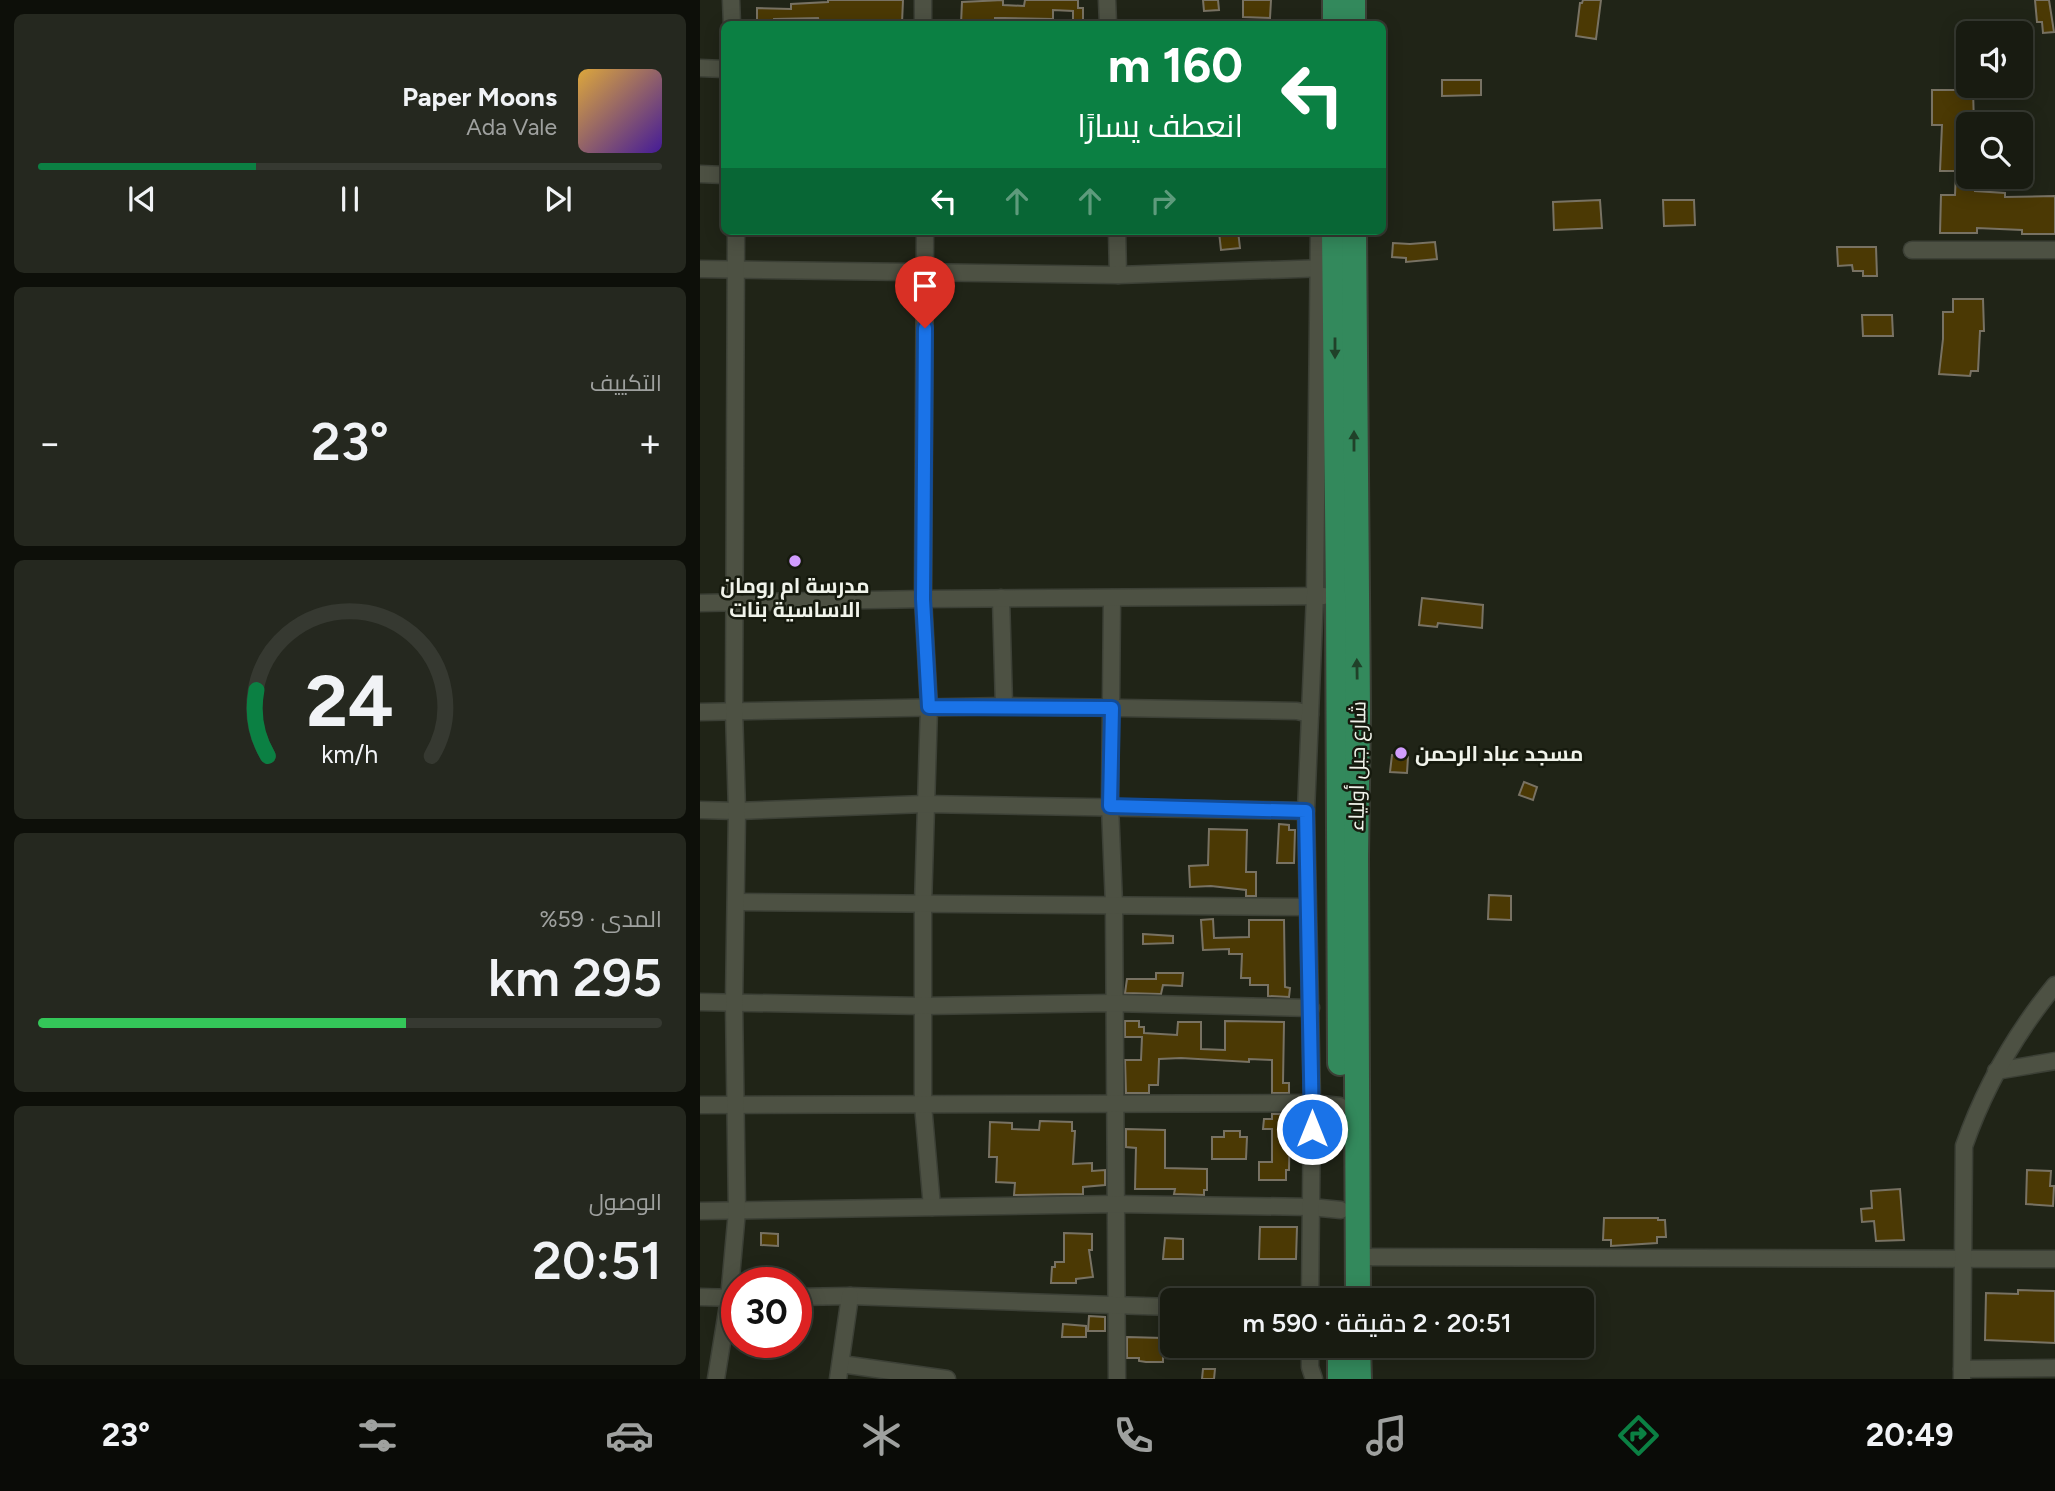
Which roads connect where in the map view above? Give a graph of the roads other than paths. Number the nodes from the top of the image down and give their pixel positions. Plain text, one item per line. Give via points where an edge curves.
1 (732, 0) edge
2 (923, 0) edge
3 (1107, 0) edge
4 (1335, 0) edge
5 (1353, 0) edge
6 (732, 21) edge
7 (923, 21) edge
8 (1108, 21) edge
9 (1335, 21) edge
10 (1353, 21) edge
11 (700, 68) edge
12 (721, 69) edge
13 (700, 174) edge
14 (721, 175) edge
15 (736, 235) edge
16 (925, 235) edge
17 (1117, 235) edge
18 (1320, 235) edge
19 (1333, 235) edge
20 (1354, 235) edge
21 (1912, 250) dead end
22 (2055, 250) edge
23 (1326, 268) junction
24 (700, 269) edge
25 (737, 270) junction
26 (925, 274) junction
27 (1118, 275) junction
28 (1326, 596) junction
29 (1001, 598) junction
30 (1112, 598) junction
31 (923, 599) junction
32 (700, 603) edge
33 (735, 603) junction
34 (1004, 706) junction
35 (929, 707) junction
36 (1112, 708) junction
37 (700, 712) edge
38 (734, 712) junction
39 (1310, 714) junction
40 (925, 804) junction
41 (1110, 806) junction
42 (700, 810) edge
43 (737, 811) junction
44 (1306, 811) junction
45 (736, 902) junction
46 (923, 905) junction
47 (1114, 905) junction
48 (1307, 907) junction
49 (2055, 985) edge
50 (700, 1002) edge
51 (734, 1003) junction
52 (1113, 1003) junction
53 (923, 1006) junction
54 (1311, 1008) junction
55 (2055, 1061) edge
56 (1996, 1070) junction
57 (1115, 1103) junction
58 (1312, 1103) junction
59 (734, 1104) junction
60 (700, 1105) edge
61 (923, 1105) junction
62 (1340, 1106) junction
63 (1115, 1204) junction
64 (932, 1207) junction
65 (1311, 1207) junction
66 (1341, 1210) junction
67 (700, 1211) edge
68 (737, 1211) junction
69 (1358, 1257) junction
70 (1962, 1258) junction
71 (2055, 1259) edge
72 (734, 1267) edge
73 (1310, 1288) edge
74 (1341, 1288) edge
75 (1358, 1288) edge
76 (850, 1296) junction
77 (700, 1297) edge
78 (812, 1297) edge
79 (721, 1298) edge
80 (1116, 1304) junction
81 (1160, 1306) edge
82 (721, 1355) edge
83 (1310, 1358) edge
84 (1340, 1358) edge
85 (1358, 1358) edge
86 (2055, 1368) edge
87 (839, 1371) edge
88 (1962, 1374) edge
89 (716, 1379) edge
90 (947, 1379) edge
91 (1117, 1379) edge
92 (1314, 1379) edge
93 (1340, 1379) edge
94 (1359, 1379) edge

1 - 6 street
2 - 7 street
3 - 8 street
4 - 9 main road
5 - 10 main road
11 - 12 street
13 - 14 street
15 - 25 street
16 - 26 street
17 - 27 street
18 - 23 street
19 - 23 main road, شارع جبل أولياء
69 -> 20 main road, شارع جبل أولياء
21 - 22 street
23 - 27 street
23 - 28 main road, شارع جبل أولياء
24 - 25 street
25 - 26 street
25 - 33 street
26 - 27 street
26 - 31 street
28 - 30 street
28 - 39 street
28 - 62 main road, شارع جبل أولياء
29 - 30 street
29 - 31 street
29 - 34 street
30 - 36 street
31 - 33 street
31 - 35 street
32 - 33 street
33 - 38 street
34 - 35 street
34 - 36 street
35 - 38 street
35 - 40 street
36 - 39 street
36 - 41 street
37 - 38 street
38 - 43 street
39 - 44 street
40 - 41 street
40 - 43 street
40 - 46 street
41 - 44 street
41 - 47 street
42 - 43 street
43 - 45 street
44 - 48 street
45 - 46 street
45 - 51 street
46 - 47 street
46 - 53 street
47 - 48 street
47 - 52 street
48 - 54 street
49 - 56 street
50 - 51 street
51 - 53 street
51 - 59 street
52 - 53 street
52 - 54 street
52 - 57 street
53 - 61 street
54 - 58 street
55 - 56 street
56 - 70 street via 1964,1146
57 - 58 street
57 - 61 street
57 - 63 street
58 - 62 street
58 - 65 street
59 - 60 street
59 - 61 street
59 - 68 street
61 - 64 street
62 - 66 main road, شارع جبل أولياء
63 - 64 street
63 - 65 street
63 - 80 street
64 - 68 street
65 - 66 street
65 - 73 street
66 - 74 main road, شارع جبل أولياء
67 - 68 street
68 - 72 street
69 - 70 street
69 - 75 main road, شارع جبل أولياء
70 - 71 street
70 - 88 street
76 - 78 street
76 - 80 street
76 - 87 street
77 - 79 street
80 - 81 street
80 - 91 street
82 - 89 street
83 - 92 street
84 - 93 main road
85 - 94 main road
86 - 88 street
87 - 90 street

